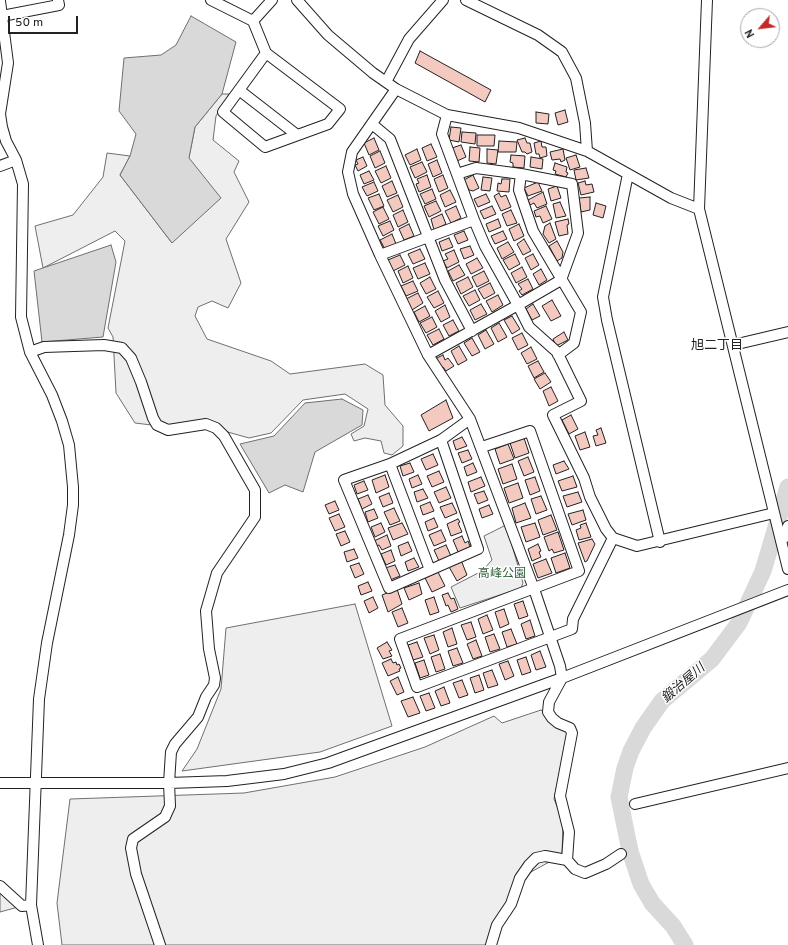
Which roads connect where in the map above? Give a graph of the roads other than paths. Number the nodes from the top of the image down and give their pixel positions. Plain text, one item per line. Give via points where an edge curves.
1 (58, 0) edge
2 (211, 0) edge
3 (272, 0) edge
4 (296, 0) edge
5 (443, 0) edge
6 (466, 0) edge
7 (707, 0) edge
8 (0, 1) edge
9 (2, 16) junction
10 (253, 21) junction
11 (266, 53) junction
12 (386, 82) junction
13 (2, 86) edge
14 (396, 89) junction
15 (239, 90) junction
16 (447, 115) junction
17 (372, 124) junction
18 (297, 135) junction
19 (587, 151) junction
20 (16, 160) junction
21 (0, 166) edge
22 (457, 174) junction
23 (522, 174) junction
24 (628, 174) junction
25 (699, 209) junction
26 (474, 220) junction
27 (427, 237) junction
28 (380, 256) junction
29 (561, 280) junction
30 (518, 305) junction
31 (472, 331) junction
32 (788, 332) edge
33 (733, 345) junction
34 (30, 352) junction
35 (428, 355) junction
36 (558, 355) junction
37 (470, 419) junction
38 (441, 440) junction
39 (482, 447) junction
40 (390, 464) junction
41 (774, 513) junction
42 (788, 526) edge
43 (613, 538) junction
44 (780, 538) junction
45 (660, 542) junction
46 (788, 569) edge
47 (430, 570) junction
48 (534, 589) junction
49 (788, 590) edge
50 (550, 637) junction
51 (562, 678) junction
52 (788, 768) edge
53 (35, 782) junction
54 (0, 783) edge
55 (168, 783) junction
56 (635, 804) dead end
57 (621, 854) dead end
58 (567, 860) junction
59 (0, 886) edge
60 (31, 905) junction
61 (38, 945) edge
62 (160, 945) edge
63 (491, 945) edge

1 - 9 street via 59,5
2 - 10 street
3 - 10 street
4 - 12 street via 328,35
5 - 12 street via 409,39
6 - 19 street via 538,35 562,52 576,78 585,122
7 - 25 street
8 - 9 street
9 - 13 street via 8,63
10 - 11 street
11 - 15 street
11 - 18 street via 340,109 328,124
12 - 14 street
13 - 20 street via 2,127
14 - 16 street
14 - 17 street
15 - 18 street
15 - 18 street via 223,112 265,147
16 - 19 street via 520,128
16 - 22 street via 442,134
17 - 27 street via 390,139
17 - 28 street via 352,152 348,172 354,194
19 - 24 street
20 - 21 street
20 - 34 street via 23,184 22,317
22 - 23 street via 476,168
22 - 26 street
23 - 29 street via 519,190 532,232
23 - 29 street via 572,184 578,232
24 - 25 street via 671,198
24 - 45 street via 603,297
25 - 33 street
26 - 27 street
26 - 30 street via 485,246
27 - 28 street
27 - 31 street
28 - 35 street
29 - 30 street
29 - 36 street via 581,312 574,343
30 - 31 street
30 - 36 street via 529,327
31 - 35 street
32 - 33 street
33 - 41 street
34 - 53 street via 62,420 69,445 73,493 69,535 39,699
34 - 55 street via 52,347 104,345 122,348 131,358 157,425 168,430 194,424 206,424 216,428 224,436 255,490 255,517 217,573 206,611 214,685 198,717 171,752
35 - 37 street
36 - 43 street via 581,401 554,415 584,478 590,497
37 - 38 street
37 - 39 street
38 - 40 street
38 - 47 street via 478,549
39 - 48 street
39 - 48 street via 530,431 579,571
40 - 47 street
40 - 47 street via 344,480 389,588
41 - 44 street
41 - 45 street
42 - 44 street via 785,537
43 - 45 street via 637,546
43 - 50 street via 573,619 572,629
44 - 46 street
48 - 50 street
48 - 50 street via 400,639 417,687
49 - 51 street
50 - 51 street
51 - 55 street via 328,763 284,774 227,781
51 - 58 street via 549,702 548,712 558,723 570,728 572,733 560,796 569,832
52 - 56 street
53 - 54 street
53 - 55 street
53 - 60 street
55 - 62 street via 170,806 166,817 133,839 131,848 136,874
57 - 58 street via 585,873 575,869
58 - 63 street via 545,856 536,858 529,865 520,878 511,904 497,925
59 - 60 street via 22,906
60 - 61 street

